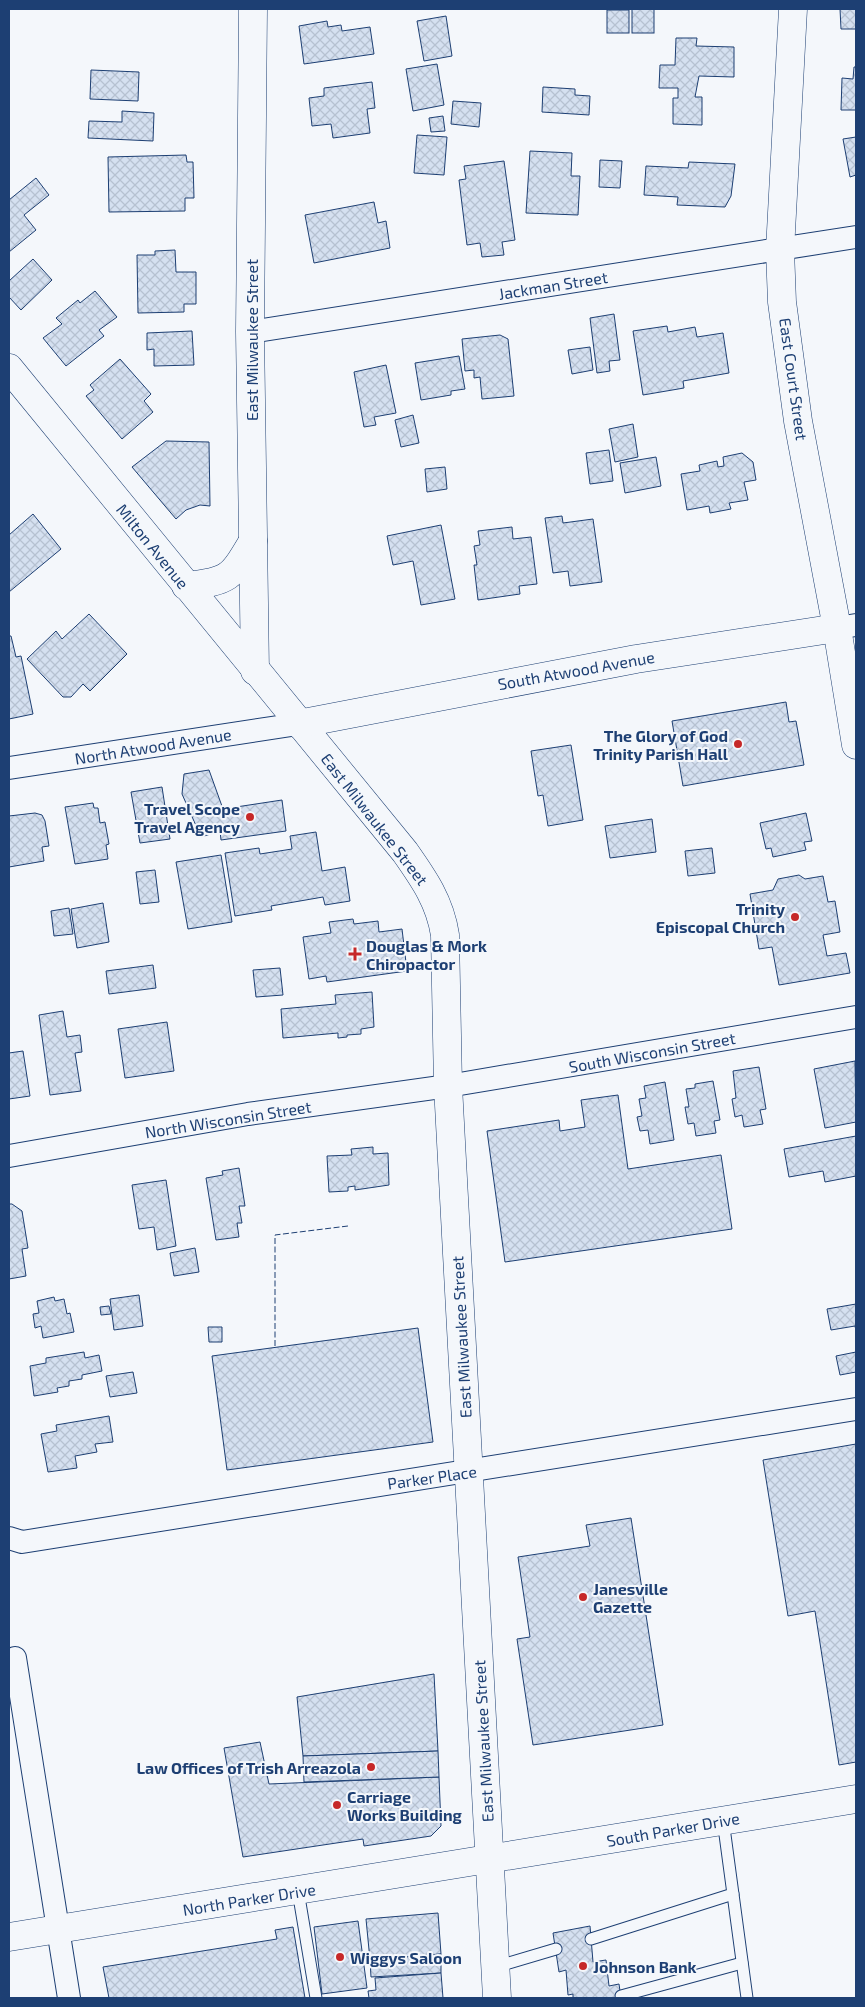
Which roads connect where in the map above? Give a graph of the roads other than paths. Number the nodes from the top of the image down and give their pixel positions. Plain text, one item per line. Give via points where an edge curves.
1 (253, 9) edge
2 (792, 9) edge
3 (856, 237) edge
4 (780, 250) junction
5 (250, 332) junction
6 (9, 368) edge
7 (253, 541) junction
8 (186, 586) junction
9 (847, 627) edge
10 (255, 671) junction
11 (298, 724) junction
12 (856, 745) edge
13 (9, 768) edge
14 (856, 1017) edge
15 (448, 1086) junction
16 (9, 1156) edge
17 (856, 1409) edge
18 (469, 1472) junction
19 (9, 1538) edge
20 (16, 1658) dead end
21 (856, 1799) edge
22 (723, 1820) junction
23 (489, 1860) junction
24 (298, 1891) junction
25 (732, 1894) junction
26 (60, 1929) junction
27 (9, 1937) edge
28 (591, 1939) dead end
29 (556, 1949) dead end
30 (742, 1962) junction
31 (495, 1967) junction
32 (621, 1996) dead end
33 (69, 1998) edge
34 (316, 1998) edge
35 (496, 1998) edge
36 (747, 1998) edge

1 - 5 main road, East Milwaukee Street
2 - 4 main road, East Court Street
3 - 4 street, Jackman Street
4 - 5 street, Jackman Street
4 - 9 main road, East Court Street via 782,302 798,421
5 - 7 main road, East Milwaukee Street
6 - 8 main road, Milton Avenue
7 - 8 main road via 240,564 226,579
7 - 10 main road, East Milwaukee Street
8 - 10 main road, Milton Avenue
9 - 11 main road, South Atwood Avenue via 636,659
9 - 12 main road, East Court Street
10 - 11 main road, Milton Avenue
11 - 13 street, North Atwood Avenue
11 - 15 main road, East Milwaukee Street via 405,852 425,880 442,914
14 - 15 street, South Wisconsin Street
15 - 16 street, North Wisconsin Street via 248,1114
15 - 18 main road, East Milwaukee Street
17 - 18 street, Parker Place
18 - 19 street, Parker Place via 22,1542
18 - 23 main road, East Milwaukee Street
20 - 26 street
21 - 22 main road, South Parker Drive
22 - 23 main road, South Parker Drive
22 - 25 lane
23 - 24 main road, North Parker Drive
23 - 31 main road, East Milwaukee Street
24 - 26 main road, North Parker Drive
24 - 34 lane
25 - 28 lane
25 - 30 lane
26 - 27 main road, North Parker Drive
26 - 33 street
29 - 31 lane
30 - 32 lane
30 - 36 lane
31 - 35 main road, East Milwaukee Street

